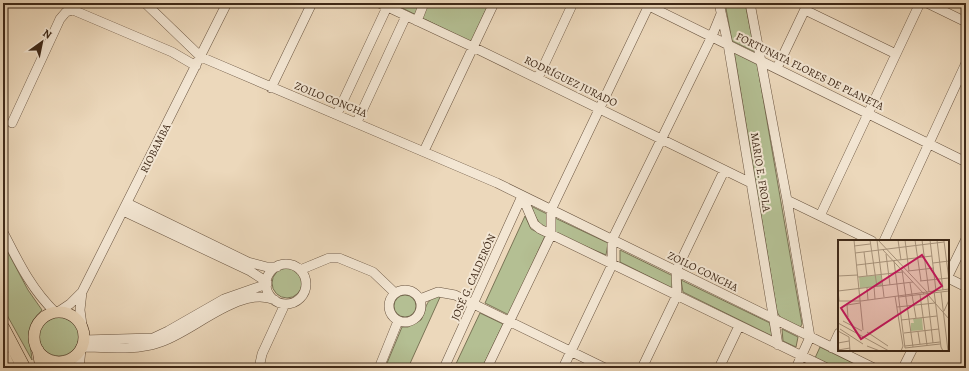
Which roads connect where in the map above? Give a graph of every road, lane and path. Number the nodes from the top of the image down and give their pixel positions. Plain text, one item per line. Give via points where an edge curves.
1 (145, 3) edge
2 (227, 3) edge
3 (312, 3) edge
4 (424, 3) edge
5 (494, 3) edge
6 (573, 3) edge
7 (719, 3) edge
8 (750, 3) edge
9 (920, 3) edge
10 (927, 3) edge
11 (647, 4) edge
12 (383, 5) edge
13 (806, 6) edge
14 (721, 14) junction
15 (406, 16) junction
16 (417, 21) junction
17 (966, 22) edge
18 (712, 36) junction
19 (728, 44) junction
20 (474, 47) junction
21 (896, 54) junction
22 (201, 57) junction
23 (761, 61) junction
24 (966, 63) edge
25 (196, 66) junction
26 (777, 68) junction
27 (538, 78) junction
28 (271, 88) junction
29 (599, 108) junction
30 (868, 113) junction
31 (337, 114) junction
32 (357, 122) junction
33 (12, 124) dead end
34 (661, 140) junction
35 (929, 143) junction
36 (424, 151) junction
37 (966, 162) edge
38 (724, 171) junction
39 (751, 183) junction
40 (522, 196) junction
41 (788, 200) junction
42 (125, 207) junction
43 (551, 210) junction
44 (820, 216) junction
45 (3, 232) edge
46 (551, 235) junction
47 (966, 239) edge
48 (612, 240) junction
49 (870, 240) edge
50 (884, 240) edge
51 (612, 265) junction
52 (277, 267) junction
53 (300, 270) junction
54 (676, 272) junction
55 (949, 275) edge
56 (949, 278) edge
57 (267, 283) junction
58 (966, 287) edge
59 (82, 292) junction
60 (395, 292) junction
61 (677, 295) junction
62 (420, 299) junction
63 (275, 300) junction
64 (285, 304) junction
65 (474, 304) junction
66 (56, 312) junction
67 (774, 319) junction
68 (398, 321) junction
69 (509, 323) junction
70 (82, 325) junction
71 (739, 326) junction
72 (3, 328) edge
73 (838, 335) edge
74 (810, 337) junction
75 (778, 345) junction
76 (83, 346) junction
77 (832, 348) junction
78 (38, 349) junction
79 (838, 351) edge
80 (838, 351) edge
81 (912, 351) edge
82 (571, 352) junction
83 (3, 356) edge
84 (802, 356) junction
85 (64, 362) junction
86 (797, 367) edge
87 (9, 368) edge
88 (24, 368) edge
89 (41, 368) edge
90 (51, 368) edge
91 (79, 368) edge
92 (259, 368) edge
93 (379, 368) edge
94 (444, 368) edge
95 (487, 368) edge
96 (563, 368) edge
97 (605, 368) edge
98 (642, 368) edge
99 (719, 368) edge
100 (827, 368) edge
101 (874, 368) edge
102 (904, 368) edge

1 - 22 street, ZOILO CONCHA
2 - 22 street, RIOBAMBA
3 - 28 street
4 - 16 street
5 - 20 street
6 - 27 street
7 - 14 street, MARIO E. FROLA
8 - 23 street, MARIO E. FROLA
9 - 21 street
10 - 17 street
11 - 18 street, FORTUNATA FLORES DE PLANETA
11 - 29 street
12 - 15 street, RODRÍGUEZ JURADO
12 - 31 street
13 - 21 street
13 - 26 street
14 - 18 street
14 - 19 street, MARIO E. FROLA
15 - 16 street, RODRÍGUEZ JURADO
15 - 32 street
16 - 20 street, RODRÍGUEZ JURADO
18 - 19 street, FORTUNATA FLORES DE PLANETA
18 - 34 street
19 - 23 street, FORTUNATA FLORES DE PLANETA
19 - 39 street, MARIO E. FROLA
20 - 27 street, RODRÍGUEZ JURADO
20 - 36 street
21 - 30 street
22 - 25 street, RIOBAMBA
22 - 28 street, ZOILO CONCHA
23 - 26 street, FORTUNATA FLORES DE PLANETA
23 - 41 street, MARIO E. FROLA
24 - 35 street
25 - 33 street via 172,52 73,10 66,12 60,19
25 - 42 street, RIOBAMBA
26 - 30 street, FORTUNATA FLORES DE PLANETA
27 - 29 street, RODRÍGUEZ JURADO
28 - 31 street, ZOILO CONCHA
29 - 34 street, RODRÍGUEZ JURADO
29 - 43 street
30 - 35 street, FORTUNATA FLORES DE PLANETA
30 - 44 street
31 - 32 street, ZOILO CONCHA
32 - 36 street, ZOILO CONCHA
34 - 38 street, RODRÍGUEZ JURADO
34 - 48 street
35 - 37 street, FORTUNATA FLORES DE PLANETA
35 - 50 street
36 - 40 street, ZOILO CONCHA
38 - 39 street, RODRÍGUEZ JURADO
38 - 54 street
39 - 67 street, MARIO E. FROLA
40 - 43 street, ZOILO CONCHA
40 - 46 street via 534,224
40 - 65 street, JOSÉ G. CALDERÓN
41 - 44 street
41 - 74 street, MARIO E. FROLA
42 - 52 street via 248,262
42 - 57 street via 250,271
42 - 59 street, RIOBAMBA
43 - 46 street
43 - 48 street, ZOILO CONCHA
44 - 49 street
45 - 66 street via 32,287
46 - 51 street
46 - 69 street
47 - 55 street
48 - 51 street
48 - 54 street, ZOILO CONCHA
51 - 61 street
51 - 82 street
52 - 53 street via 287,265
52 - 57 street via 270,273
53 - 60 street via 329,258 339,258 373,272
53 - 64 street via 306,281 305,292 297,301
54 - 61 street
54 - 67 street, ZOILO CONCHA
56 - 58 street
57 - 63 street via 269,293
57 - 76 street via 224,299 152,338
59 - 66 street, RIOBAMBA via 70,304
59 - 70 street, RIOBAMBA
60 - 62 street via 409,290
60 - 68 street via 389,301 389,310
61 - 71 street
61 - 98 street
62 - 65 street via 445,292
62 - 68 street via 421,309 416,318 408,322
63 - 64 street
63 - 76 street via 266,296 229,306 160,343 145,347
64 - 92 street via 262,354
65 - 69 street
65 - 94 street, JOSÉ G. CALDERÓN
66 - 70 main road via 69,313
66 - 78 main road via 48,314 37,324 34,336
67 - 74 street, ZOILO CONCHA
67 - 75 street, MARIO E. FROLA
68 - 93 street
69 - 82 street
69 - 95 street
70 - 76 main road
71 - 75 street
71 - 99 street
72 - 88 highway
73 - 77 street
74 - 77 street, ZOILO CONCHA
74 - 84 street
75 - 84 street
76 - 85 main road via 71,359
76 - 91 street
77 - 80 street, ZOILO CONCHA
78 - 85 main road via 50,360
78 - 89 main road
79 - 101 street, ZOILO CONCHA
81 - 102 street
82 - 96 street
82 - 97 street
83 - 87 highway
84 - 86 street
84 - 100 street
85 - 90 main road

